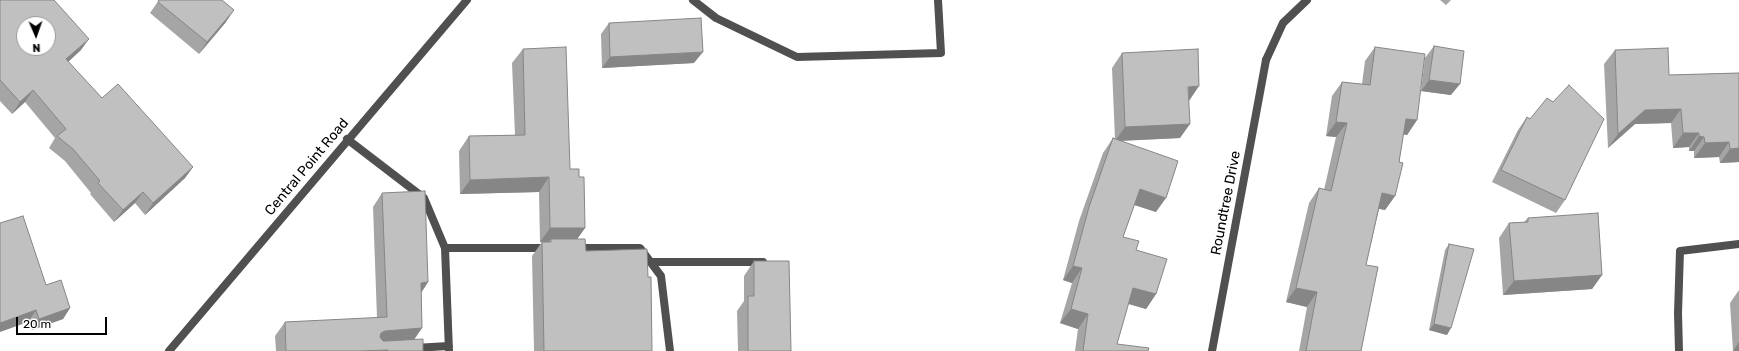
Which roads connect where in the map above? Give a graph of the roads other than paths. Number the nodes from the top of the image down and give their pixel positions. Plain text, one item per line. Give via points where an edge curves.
1 (467, 0) edge
2 (693, 0) edge
3 (938, 0) edge
4 (1307, 0) edge
5 (347, 139) junction
6 (1739, 244) edge
7 (445, 248) junction
8 (554, 248) edge
9 (570, 248) edge
10 (651, 262) junction
11 (770, 262) edge
12 (405, 349) edge
13 (449, 349) edge
14 (169, 351) edge
15 (670, 351) edge
16 (1212, 351) edge
17 (1679, 351) edge

1 - 5 street, Central Point Road
2 - 3 street via 716,18 797,57 941,53
4 - 16 street, Roundtree Drive via 1283,23 1266,60
5 - 7 street via 424,198
5 - 14 street, Central Point Road
6 - 17 street via 1680,251
7 - 8 street
7 - 13 street
9 - 10 street via 640,248
10 - 11 street
10 - 15 street via 660,276
12 - 13 street

